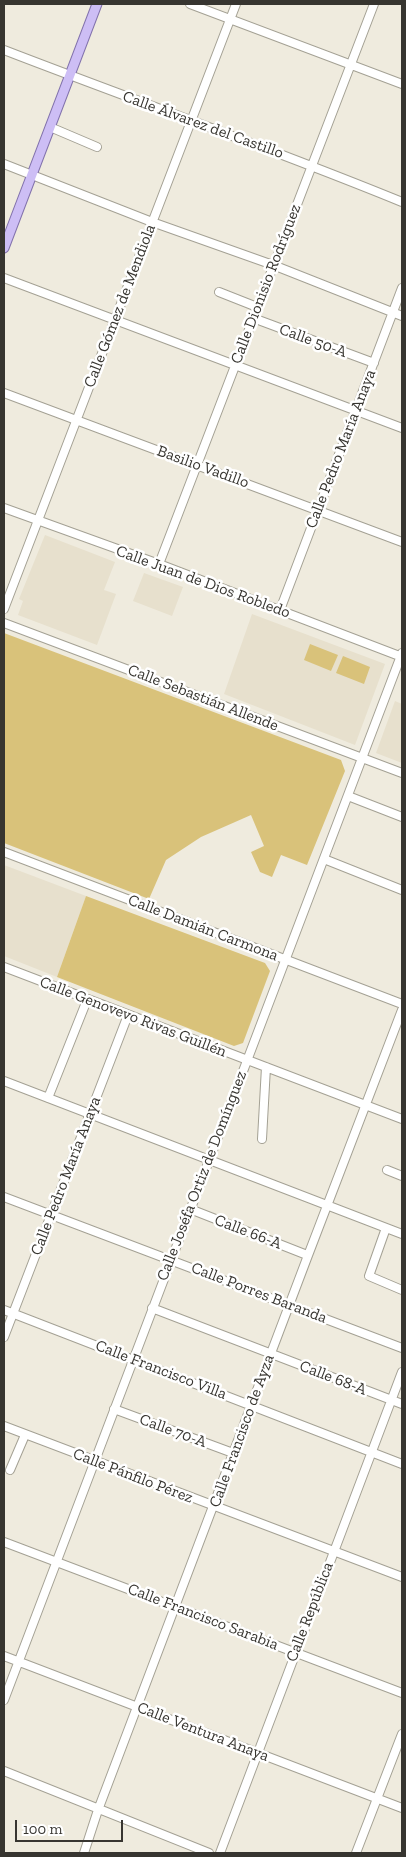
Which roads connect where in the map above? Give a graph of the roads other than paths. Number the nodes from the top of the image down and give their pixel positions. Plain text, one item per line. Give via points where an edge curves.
1 (97, 4) edge
2 (190, 4) edge
3 (236, 4) edge
4 (374, 4) edge
5 (230, 18) junction
6 (4, 50) edge
7 (350, 64) junction
8 (70, 75) junction
9 (402, 84) edge
10 (190, 122) junction
11 (50, 128) junction
12 (97, 147) dead end
13 (4, 164) edge
14 (312, 165) junction
15 (32, 175) junction
16 (402, 202) edge
17 (152, 222) junction
18 (4, 248) edge
19 (273, 265) junction
20 (4, 278) edge
21 (402, 288) edge
22 (219, 292) dead end
23 (257, 307) junction
24 (393, 313) junction
25 (402, 316) edge
26 (253, 318) junction
27 (115, 321) junction
28 (374, 363) junction
29 (235, 364) junction
30 (4, 393) edge
31 (356, 410) junction
32 (76, 421) junction
33 (402, 428) edge
34 (197, 464) junction
35 (4, 508) edge
36 (318, 510) junction
37 (37, 521) junction
38 (402, 542) edge
39 (159, 564) junction
40 (4, 608) edge
41 (280, 610) junction
42 (4, 623) edge
43 (402, 656) edge
44 (362, 758) junction
45 (402, 773) edge
46 (348, 796) junction
47 (402, 817) edge
48 (4, 852) edge
49 (324, 859) junction
50 (402, 890) edge
51 (284, 959) junction
52 (5, 971) edge
53 (87, 1000) junction
54 (402, 1004) edge
55 (402, 1010) edge
56 (128, 1016) junction
57 (246, 1060) junction
58 (266, 1067) junction
59 (4, 1080) edge
60 (48, 1098) junction
61 (365, 1105) junction
62 (90, 1114) junction
63 (402, 1119) edge
64 (262, 1139) dead end
65 (209, 1160) junction
66 (387, 1170) dead end
67 (402, 1176) edge
68 (4, 1197) edge
69 (326, 1204) junction
70 (190, 1209) junction
71 (51, 1214) junction
72 (386, 1228) junction
73 (402, 1234) edge
74 (307, 1255) junction
75 (170, 1259) junction
76 (402, 1290) edge
77 (289, 1304) junction
78 (152, 1308) junction
79 (4, 1310) edge
80 (13, 1314) junction
81 (4, 1337) edge
82 (402, 1348) edge
83 (270, 1354) junction
84 (133, 1359) junction
85 (402, 1372) edge
86 (392, 1400) junction
87 (402, 1404) edge
88 (250, 1405) junction
89 (114, 1409) junction
90 (4, 1426) edge
91 (25, 1435) junction
92 (372, 1452) junction
93 (233, 1453) junction
94 (94, 1461) junction
95 (402, 1464) edge
96 (10, 1470) dead end
97 (214, 1507) junction
98 (4, 1542) edge
99 (334, 1551) junction
100 (56, 1562) junction
101 (402, 1577) edge
102 (176, 1606) junction
103 (295, 1652) junction
104 (4, 1656) edge
105 (18, 1661) junction
106 (402, 1694) edge
107 (4, 1700) edge
108 (137, 1707) junction
109 (402, 1734) edge
110 (257, 1752) junction
111 (4, 1771) edge
112 (377, 1798) junction
113 (402, 1808) edge
114 (98, 1810) junction
115 (84, 1853) edge
116 (209, 1853) edge
117 (220, 1853) edge
118 (356, 1853) edge

1 - 8 main road
2 - 5 street
3 - 5 street, Calle Gómez de Mendiola
4 - 7 street, Calle Dionisio Rodríguez
5 - 7 street
5 - 10 street, Calle Gómez de Mendiola
6 - 8 street, Calle Álvarez del Castillo
7 - 9 street
7 - 14 street, Calle Dionisio Rodríguez
8 - 10 street, Calle Álvarez del Castillo
8 - 11 main road
10 - 14 street, Calle Álvarez del Castillo
10 - 17 street, Calle Gómez de Mendiola
11 - 12 street
11 - 15 main road
13 - 15 street
14 - 16 street, Calle Álvarez del Castillo
14 - 19 street, Calle Dionisio Rodríguez
15 - 17 street
15 - 18 main road
17 - 19 street
17 - 27 street, Calle Gómez de Mendiola
19 - 23 street, Calle Dionisio Rodríguez
19 - 24 street
20 - 27 street
21 - 24 street, Calle Pedro María Anaya
22 - 23 street
23 - 26 street, Calle Dionisio Rodríguez
24 - 25 street
24 - 28 street, Calle Pedro María Anaya
26 - 28 street, Calle 50-A
26 - 29 street, Calle Dionisio Rodríguez
27 - 29 street
27 - 32 street, Calle Gómez de Mendiola
28 - 31 street, Calle Pedro María Anaya
29 - 31 street
29 - 34 street, Calle Dionisio Rodríguez
30 - 32 street, Basilio Vadillo
31 - 33 street
31 - 36 street, Calle Pedro María Anaya
32 - 34 street, Basilio Vadillo
32 - 37 street, Calle Gómez de Mendiola
34 - 36 street, Basilio Vadillo
34 - 39 street, Calle Dionisio Rodríguez
35 - 37 street, Calle Juan de Dios Robledo
36 - 38 street, Basilio Vadillo
36 - 41 street, Calle Pedro María Anaya
37 - 39 street, Calle Juan de Dios Robledo
37 - 40 street, Calle Gómez de Mendiola
39 - 41 street, Calle Juan de Dios Robledo
41 - 43 street, Calle Juan de Dios Robledo
42 - 44 street, Calle Sebastián Allende
43 - 44 street, Calle Joséfa Ortiz de Domínguez
44 - 45 street, Calle Sebastián Allende
44 - 46 street, Calle Joséfa Ortiz de Domínguez
46 - 47 street
46 - 49 street, Calle Joséfa Ortiz de Domínguez
48 - 51 street, Calle Damián Carmona
49 - 50 street
49 - 51 street, Calle Joséfa Ortiz de Domínguez
51 - 54 street, Calle Damián Carmona
51 - 57 street, Calle Joséfa Ortiz de Domínguez
52 - 53 street, Calle Genovevo Rivas Guillén
53 - 56 street, Calle Genovevo Rivas Guillén
53 - 60 street
55 - 61 street, Calle Francisco de Ayza
56 - 57 street, Calle Genovevo Rivas Guillén
56 - 62 street, Calle Pedro María Anaya
57 - 58 street, Calle Genovevo Rivas Guillén
57 - 65 street, Calle Joséfa Ortiz de Domínguez
58 - 61 street, Calle Genovevo Rivas Guillén
58 - 64 street
59 - 60 street
60 - 62 street
61 - 63 street, Calle Genovevo Rivas Guillén
61 - 69 street, Calle Francisco de Ayza
62 - 65 street
62 - 71 street, Calle Pedro María Anaya
65 - 69 street
65 - 70 street, Calle Joséfa Ortiz de Domínguez
66 - 67 street
68 - 71 street, Calle Porres Baranda
69 - 72 street
69 - 74 street, Calle Francisco de Ayza
70 - 74 street, Calle 66-A
70 - 75 street, Calle Joséfa Ortiz de Domínguez
71 - 75 street, Calle Porres Baranda
71 - 80 street, Calle Pedro María Anaya
72 - 73 street
72 - 76 street via 369,1276
74 - 77 street, Calle Francisco de Ayza
75 - 77 street, Calle Porres Baranda
75 - 78 street, Calle Joséfa Ortiz de Domínguez
77 - 82 street, Calle Porres Baranda
77 - 83 street, Calle Francisco de Ayza
78 - 83 street, Calle 68-A
78 - 84 street, Calle Joséfa Ortiz de Domínguez
79 - 80 street, Calle Francisco Villa
80 - 81 street, Calle Pedro María Anaya
80 - 84 street, Calle Francisco Villa
83 - 86 street, Calle 68-A
83 - 88 street, Calle Francisco de Ayza
84 - 88 street, Calle Francisco Villa
84 - 89 street, Calle Joséfa Ortiz de Domínguez
85 - 86 street, Calle República
86 - 87 street, Calle 68-A
86 - 92 street, Calle República
88 - 92 street, Calle Francisco Villa
88 - 93 street, Calle Francisco de Ayza
89 - 93 street, Calle 70-A
89 - 94 street, Calle Joséfa Ortiz de Domínguez
90 - 91 street, Calle Pánfilo Pérez
91 - 94 street, Calle Pánfilo Pérez
91 - 96 street
92 - 95 street, Calle Francisco Villa
92 - 99 street, Calle República
93 - 97 street, Calle Francisco de Ayza
94 - 97 street, Calle Pánfilo Pérez
94 - 100 street, Calle Joséfa Ortiz de Domínguez
97 - 99 street, Calle Pánfilo Pérez
97 - 102 street, Calle Francisco de Ayza
98 - 100 street, Calle Francisco Sarabia
99 - 101 street, Calle Pánfilo Pérez
99 - 103 street, Calle República
100 - 102 street, Calle Francisco Sarabia
100 - 105 street, Calle Joséfa Ortiz de Domínguez
102 - 103 street, Calle Francisco Sarabia
102 - 108 street, Calle Francisco de Ayza
103 - 106 street, Calle Francisco Sarabia
103 - 110 street, Calle República
104 - 105 street, Calle Ventura Anaya
105 - 107 street, Calle Joséfa Ortiz de Domínguez
105 - 108 street, Calle Ventura Anaya
108 - 110 street, Calle Ventura Anaya
108 - 114 street, Calle Francisco de Ayza
109 - 112 street
110 - 112 street, Calle Ventura Anaya
110 - 117 street, Calle República
111 - 114 street
112 - 113 street, Calle Ventura Anaya
112 - 118 street
114 - 115 street, Calle Francisco de Ayza
114 - 116 street

